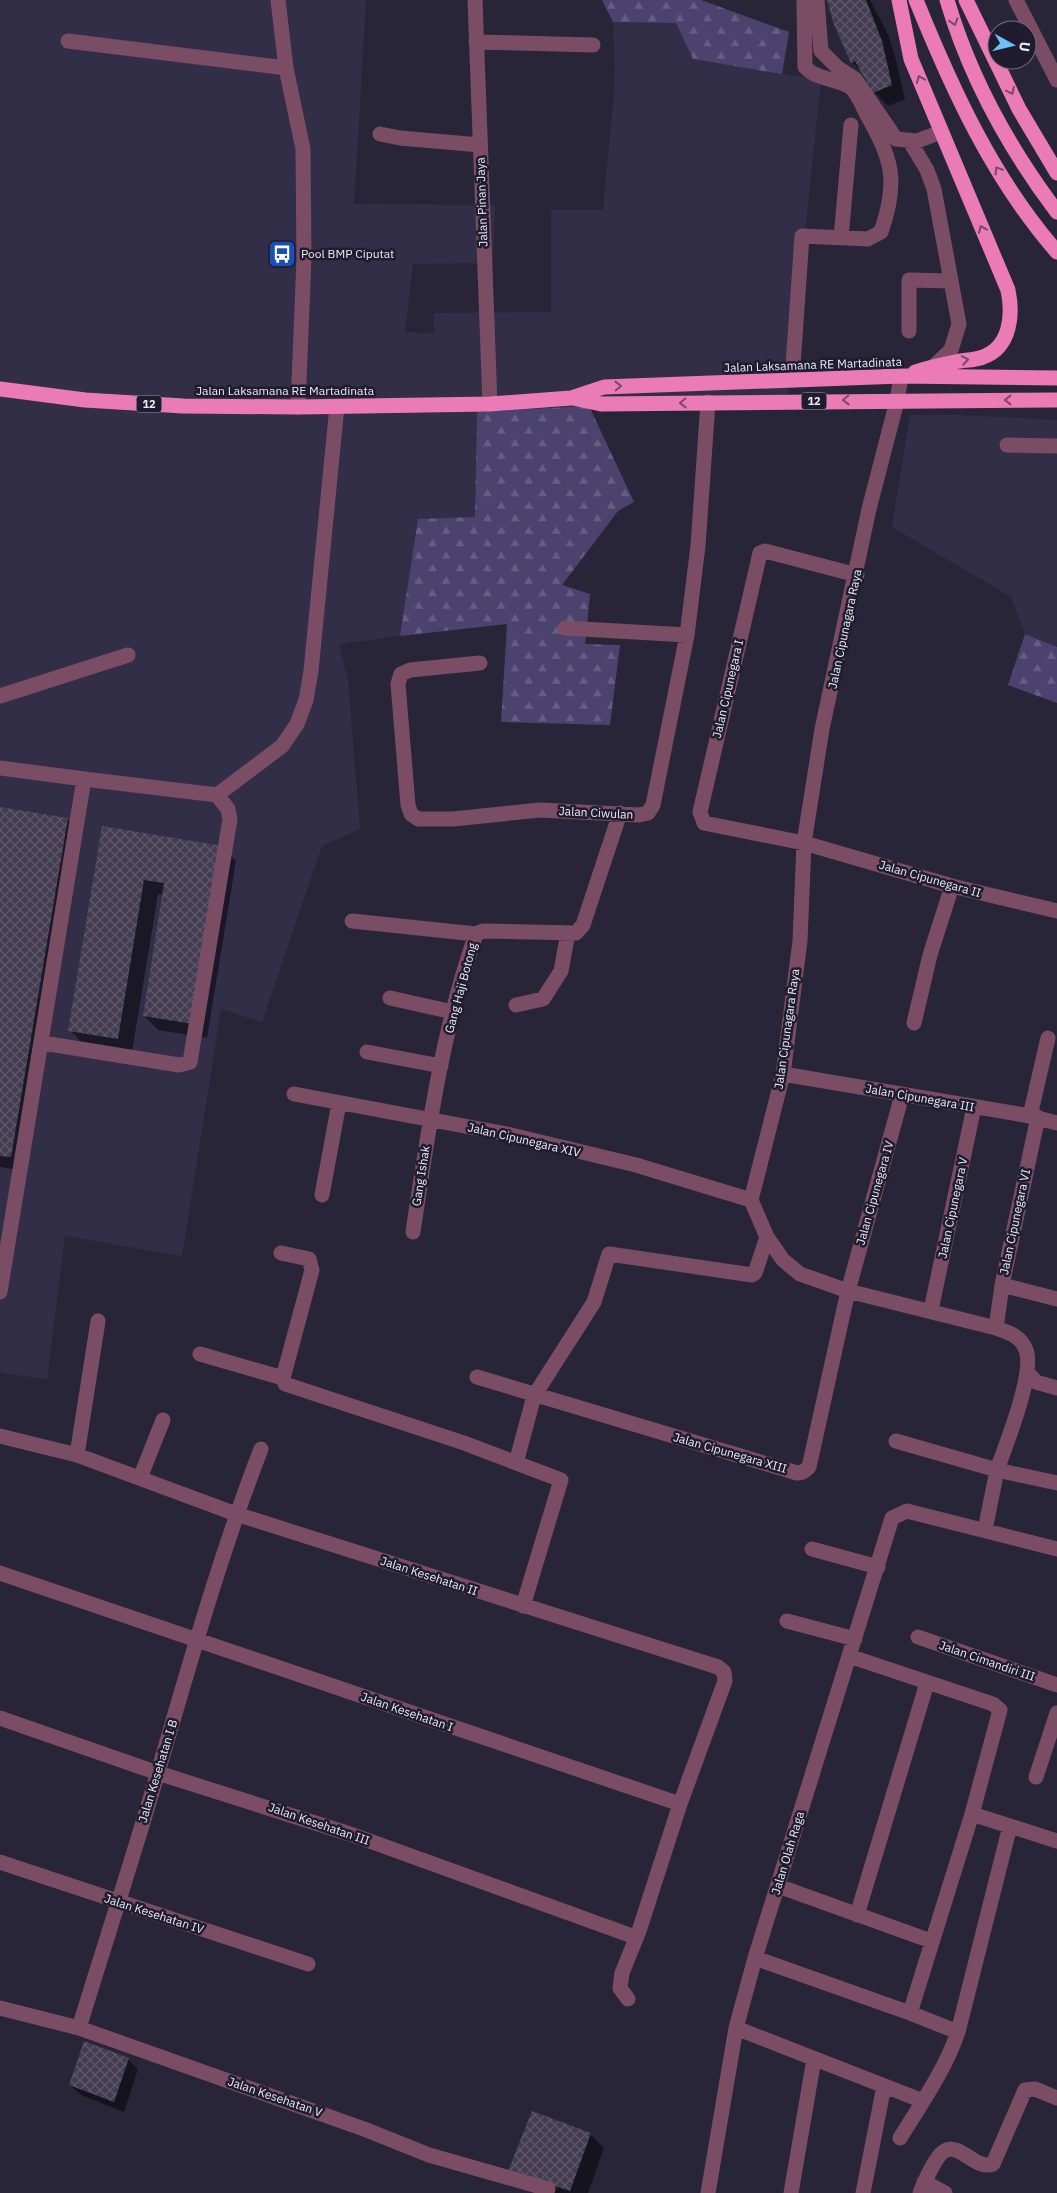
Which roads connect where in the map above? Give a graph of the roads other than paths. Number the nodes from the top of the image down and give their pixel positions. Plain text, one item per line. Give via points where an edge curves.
1 (278, 0) edge
2 (475, 0) edge
3 (804, 0) edge
4 (816, 0) edge
5 (900, 0) edge
6 (916, 0) edge
7 (947, 0) edge
8 (966, 0) edge
9 (1016, 0) edge
10 (68, 41) dead end
11 (476, 42) junction
12 (593, 45) dead end
13 (286, 68) junction
14 (1057, 80) edge
15 (851, 125) dead end
16 (941, 132) junction
17 (380, 134) dead end
18 (908, 140) junction
19 (480, 145) junction
20 (1057, 173) edge
21 (1057, 212) edge
22 (841, 238) junction
23 (1057, 252) edge
24 (951, 281) junction
25 (909, 331) dead end
26 (934, 366) junction
27 (901, 376) junction
28 (1057, 378) edge
29 (792, 380) junction
30 (0, 389) edge
31 (571, 398) junction
32 (1057, 400) edge
33 (897, 401) junction
34 (708, 402) junction
35 (490, 404) junction
36 (337, 406) junction
37 (298, 407) junction
38 (1006, 445) dead end
39 (1057, 446) edge
40 (857, 575) junction
41 (565, 628) dead end
42 (687, 635) junction
43 (128, 655) dead end
44 (480, 663) dead end
45 (0, 696) edge
46 (0, 768) edge
47 (84, 779) junction
48 (217, 795) junction
49 (620, 813) junction
50 (804, 843) junction
51 (952, 886) junction
52 (1057, 910) edge
53 (352, 922) dead end
54 (568, 933) junction
55 (476, 934) junction
56 (390, 998) dead end
57 (516, 1004) dead end
58 (453, 1012) junction
59 (914, 1023) dead end
60 (1048, 1038) dead end
61 (43, 1043) junction
62 (367, 1052) dead end
63 (441, 1066) junction
64 (783, 1074) junction
65 (294, 1094) dead end
66 (902, 1095) junction
67 (338, 1103) junction
68 (974, 1107) junction
69 (1034, 1116) junction
70 (430, 1120) junction
71 (1057, 1123) edge
72 (322, 1195) dead end
73 (751, 1200) junction
74 (413, 1232) dead end
75 (767, 1237) junction
76 (280, 1253) dead end
77 (1002, 1285) junction
78 (848, 1291) junction
79 (0, 1292) edge
80 (1057, 1299) edge
81 (931, 1310) junction
82 (98, 1321) dead end
83 (996, 1328) junction
84 (200, 1354) dead end
85 (1028, 1373) junction
86 (477, 1377) dead end
87 (284, 1378) junction
88 (1057, 1388) edge
89 (534, 1396) junction
90 (163, 1420) dead end
91 (0, 1436) edge
92 (896, 1441) dead end
93 (260, 1448) dead end
94 (77, 1455) junction
95 (516, 1463) junction
96 (997, 1470) junction
97 (140, 1478) junction
98 (1057, 1483) edge
99 (236, 1514) junction
100 (984, 1530) junction
101 (1057, 1548) edge
102 (812, 1549) dead end
103 (878, 1568) junction
104 (0, 1573) edge
105 (523, 1606) junction
106 (787, 1621) dead end
107 (918, 1637) dead end
108 (195, 1640) junction
109 (855, 1640) junction
110 (849, 1656) junction
111 (927, 1683) junction
112 (1057, 1685) edge
113 (1057, 1713) edge
114 (0, 1718) edge
115 (158, 1773) junction
116 (1036, 1777) dead end
117 (680, 1804) junction
118 (972, 1814) junction
119 (1010, 1826) junction
120 (1057, 1841) edge
121 (0, 1862) edge
122 (778, 1886) junction
123 (117, 1902) junction
124 (857, 1914) junction
125 (635, 1938) junction
126 (931, 1941) junction
127 (755, 1958) junction
128 (308, 1964) dead end
129 (628, 1999) dead end
130 (0, 2008) edge
131 (910, 2013) junction
132 (79, 2028) junction
133 (736, 2028) junction
134 (958, 2032) junction
135 (814, 2059) junction
136 (884, 2086) junction
137 (1057, 2098) edge
138 (922, 2101) junction
139 (900, 2138) dead end
140 (922, 2188) edge
141 (548, 2190) dead end
142 (708, 2193) edge
143 (791, 2193) edge
144 (863, 2193) edge
145 (945, 2193) edge

1 - 13 street
2 - 11 street, Jalan Pinan Jaya
3 - 22 street via 805,67 812,75 852,88 888,155 892,178 881,232 868,239
4 - 18 street via 821,51 855,79 896,139
16 -> 5 highway via 911,59
23 -> 6 highway via 1011,192 976,134
7 -> 21 highway via 960,44 998,122
8 -> 20 highway via 1019,108
9 - 14 street
10 - 13 street
11 - 12 street
11 - 19 street, Jalan Pinan Jaya
13 - 37 street via 303,149 304,258
15 - 22 street
16 - 18 street via 917,141
26 -> 16 highway via 984,357 1000,344 1009,328 1012,309 1008,290
17 - 19 street
18 - 24 street via 927,170 934,189
19 - 35 street, Jalan Pinan Jaya
22 - 29 street via 802,236
24 - 25 street via 909,280
24 - 26 street via 959,324 951,350
26 - 27 highway
27 - 28 highway, Jalan Laksamana RE Martadinata / 12
27 - 29 highway, Jalan Laksamana RE Martadinata / 12
27 - 33 street, Jalan Cipunagara Raya
31 -> 29 highway, Jalan Laksamana RE Martadinata / 12 via 604,387
30 - 37 highway, Jalan Laksamana RE Martadinata / 12 via 94,401
34 -> 31 highway, Jalan Laksamana RE Martadinata / 12 via 601,404
31 - 35 highway, Jalan Laksamana RE Martadinata / 12
32 -> 33 highway, Jalan Laksamana RE Martadinata / 12
33 -> 34 highway, Jalan Laksamana RE Martadinata / 12
33 - 40 street, Jalan Cipunagara Raya via 869,509
34 - 42 street, Jalan Ciwulan via 698,546
35 - 36 highway, Jalan Laksamana RE Martadinata / 12
36 - 37 highway, Jalan Laksamana RE Martadinata / 12
36 - 48 street via 306,700 297,724 282,746
38 - 39 street
40 - 50 street, Jalan Cipunagara Raya via 822,729
40 - 50 street, Jalan Cipunegara I via 765,551 760,553 700,812 704,823
41 - 42 street
42 - 49 street, Jalan Ciwulan via 653,804 648,813
43 - 45 street
44 - 49 street, Jalan Ciwulan via 410,670 401,674 398,684 411,814 418,819 453,819 540,810
46 - 47 street
47 - 48 street
47 - 61 street
48 - 61 street via 228,809 230,819 190,1062 179,1065
49 - 54 street via 583,925 576,933
50 - 51 street, Jalan Cipunegara II
50 - 64 street, Jalan Cipunagara Raya via 800,941
51 - 52 street, Jalan Cipunegara II
51 - 59 street via 930,955
53 - 55 street
54 - 55 street, Gang Haji Botong via 483,931
54 - 57 street via 561,971 543,999
55 - 58 street, Gang Haji Botong
56 - 58 street
58 - 63 street, Gang Haji Botong
60 - 69 street, Jalan Cipunegara VI
61 - 79 street
62 - 63 street
63 - 70 street, Gang Haji Botong
64 - 66 street, Jalan Cipunegara III
64 - 73 street, Jalan Cipunagara Raya
65 - 67 street, Jalan Cipunegara XIV
66 - 68 street, Jalan Cipunegara III
66 - 78 street, Jalan Cipunegara IV
67 - 70 street, Jalan Cipunegara XIV
67 - 72 street
68 - 69 street, Jalan Cipunegara III
68 - 81 street, Jalan Cipunegara V
69 - 71 street, Jalan Cipunegara III
69 - 77 street, Jalan Cipunegara VI
70 - 73 street, Jalan Cipunegara XIV via 507,1134 636,1165
70 - 74 street, Gang Ishak
73 - 75 street
75 - 78 street via 783,1260 800,1274
75 - 89 street via 752,1275 609,1254 594,1302
76 - 87 street via 309,1259 312,1270
77 - 80 street
77 - 83 street, Jalan Cipunegara VI
78 - 81 street
78 - 89 street, Jalan Cipunegara XIII via 808,1467 803,1472
81 - 83 street
82 - 94 street
83 - 85 street via 1020,1340 1026,1350
84 - 87 street
85 - 88 street via 1036,1382
85 - 96 street
86 - 89 street, Jalan Cipunegara XIII
87 - 95 street via 284,1384
89 - 95 street
90 - 97 street
91 - 94 street, Jalan Kesehatan II
92 - 96 street
93 - 99 street, Jalan Kesehatan I B
94 - 97 street, Jalan Kesehatan II
95 - 105 street via 561,1480
96 - 98 street
96 - 100 street
97 - 99 street, Jalan Kesehatan II
99 - 105 street, Jalan Kesehatan II
99 - 108 street, Jalan Kesehatan I B
100 - 101 street
100 - 103 street, Jalan Olah Raga via 907,1511 892,1518
102 - 103 street
103 - 109 street, Jalan Olah Raga
104 - 108 street, Jalan Kesehatan I
105 - 117 street, Jalan Kesehatan II via 718,1667 724,1672 725,1680
106 - 109 street
107 - 112 street, Jalan Cimandiri III
108 - 115 street, Jalan Kesehatan I B
108 - 117 street, Jalan Kesehatan I
109 - 110 street, Jalan Olah Raga
110 - 111 street
110 - 122 street, Jalan Olah Raga
111 - 118 street via 993,1704 1000,1710
111 - 124 street
113 - 116 street
114 - 115 street, Jalan Kesehatan III
115 - 123 street, Jalan Kesehatan I B
115 - 125 street, Jalan Kesehatan III via 353,1835
117 - 125 street
118 - 119 street
118 - 126 street
119 - 120 street
119 - 134 street
121 - 123 street, Jalan Kesehatan IV
122 - 124 street
122 - 127 street, Jalan Olah Raga
123 - 128 street, Jalan Kesehatan IV
123 - 132 street, Jalan Kesehatan I B
124 - 126 street
125 - 129 street via 619,1985
126 - 131 street
127 - 131 street
127 - 133 street, Jalan Olah Raga
130 - 132 street, Jalan Kesehatan V
131 - 134 street
132 - 141 street, Jalan Kesehatan V via 429,2155
133 - 135 street
133 - 142 street, Jalan Olah Raga
134 - 138 street via 953,2048
135 - 136 street
135 - 143 street
136 - 138 street
136 - 144 street
137 - 140 street via 1035,2089 1025,2090 993,2164 981,2165 949,2149 942,2152
138 - 139 street
140 - 145 street

